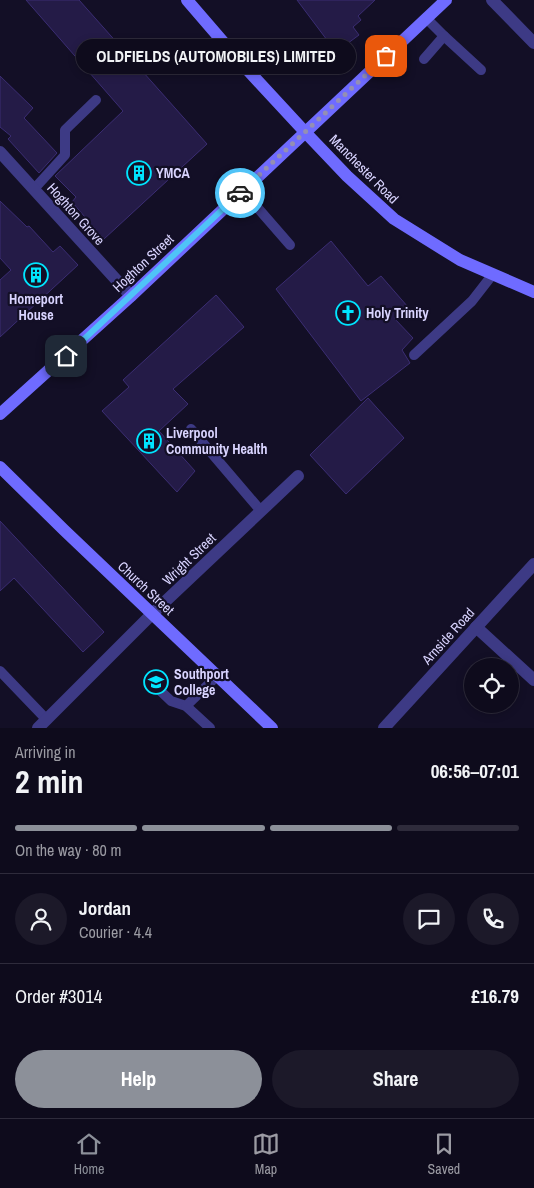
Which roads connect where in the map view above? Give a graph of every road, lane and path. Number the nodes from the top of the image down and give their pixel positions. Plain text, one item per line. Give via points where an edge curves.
1 (187, 0) edge
2 (446, 0) edge
3 (492, 0) edge
4 (426, 18) junction
5 (444, 36) junction
6 (534, 43) edge
7 (424, 59) dead end
8 (481, 70) dead end
9 (96, 100) dead end
10 (305, 132) junction
11 (0, 152) edge
12 (34, 189) junction
13 (243, 191) junction
14 (290, 245) dead end
15 (493, 274) junction
16 (534, 292) edge
17 (131, 296) junction
18 (414, 355) dead end
19 (0, 414) edge
20 (191, 429) dead end
21 (0, 467) edge
22 (298, 476) dead end
23 (261, 511) junction
24 (534, 564) edge
25 (152, 614) junction
26 (476, 627) junction
27 (0, 671) edge
28 (217, 676) junction
29 (150, 680) dead end
30 (534, 680) edge
31 (186, 706) junction
32 (42, 724) edge
33 (210, 728) edge
34 (272, 728) edge
35 (384, 728) edge

1 - 10 street, Manchester Road
2 - 4 street, Hoghton Street
3 - 6 street
4 - 5 lane
4 - 10 street, Hoghton Street
5 - 7 lane
5 - 8 lane
9 - 12 lane via 65,130 65,155
10 - 13 street, Hoghton Street
10 - 15 street, Manchester Road via 394,219 460,260
11 - 12 street, Hoghton Grove
12 - 17 street, Hoghton Grove
13 - 14 lane
13 - 17 street, Hoghton Street
15 - 16 street, Manchester Road
15 - 18 lane via 472,301
17 - 19 street, Hoghton Street
20 - 23 lane
21 - 25 street, Church Street
22 - 23 street, Wright Street
23 - 25 street, Wright Street
24 - 26 street, Arnside Road
25 - 28 street, Church Street
25 - 32 street, Wright Street
26 - 30 street
26 - 35 street, Arnside Road
27 - 32 lane
28 - 31 lane
28 - 34 street, Church Street
29 - 31 lane via 171,701
31 - 33 lane

